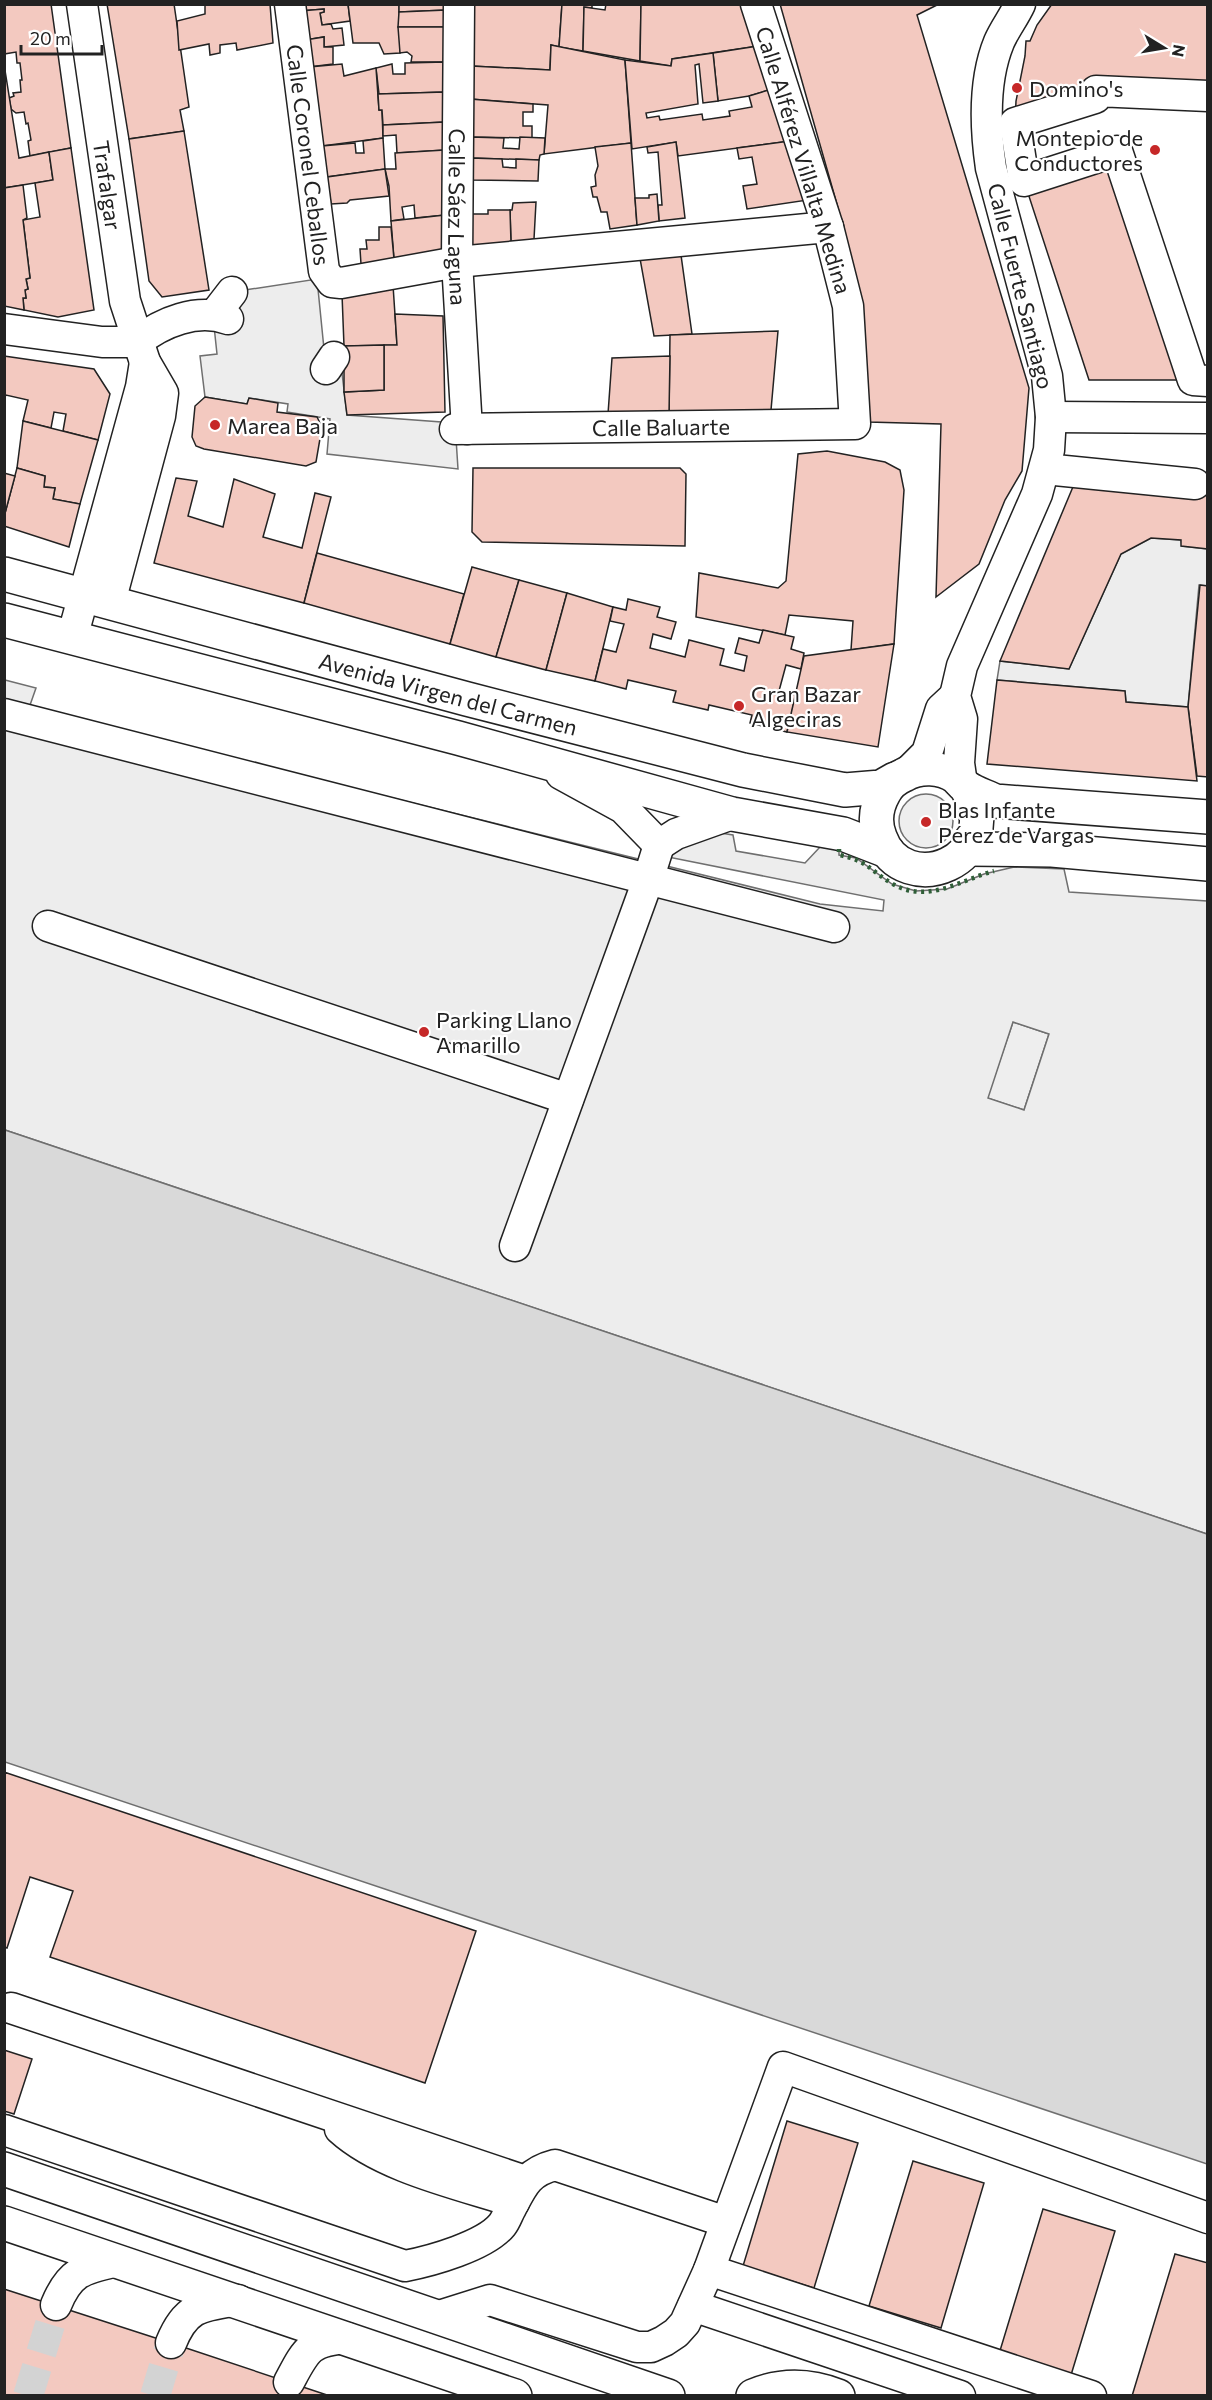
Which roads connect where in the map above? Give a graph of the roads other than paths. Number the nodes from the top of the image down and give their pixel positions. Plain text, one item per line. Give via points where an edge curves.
1 (82, 4) edge
2 (290, 4) edge
3 (459, 4) edge
4 (756, 4) edge
5 (1003, 4) edge
6 (1020, 4) edge
7 (1000, 39) junction
8 (1208, 96) edge
9 (828, 227) junction
10 (457, 262) junction
11 (225, 309) dead end
12 (4, 328) edge
13 (141, 352) junction
14 (1208, 381) edge
15 (1051, 417) junction
16 (1208, 418) edge
17 (855, 424) joint
18 (461, 429) joint
19 (1045, 469) junction
20 (1195, 484) dead end
21 (4, 574) edge
22 (97, 598) junction
23 (4, 620) edge
24 (72, 638) junction
25 (955, 696) junction
26 (4, 714) edge
27 (540, 762) junction
28 (901, 776) junction
29 (964, 785) junction
30 (732, 814) junction
31 (1208, 817) edge
32 (659, 845) junction
33 (968, 849) junction
34 (887, 851) junction
35 (1207, 865) edge
36 (648, 880) junction
37 (48, 926) dead end
38 (834, 927) dead end
39 (568, 1099) junction
40 (515, 1246) dead end
41 (11, 2008) dead end
42 (4, 2130) edge
43 (4, 2169) edge
44 (520, 2191) junction
45 (1208, 2218) edge
46 (726, 2222) junction
47 (4, 2223) edge
48 (117, 2261) junction
49 (709, 2270) junction
50 (238, 2301) junction
51 (56, 2306) tunnel mouth
52 (693, 2306) junction
53 (436, 2317) junction
54 (347, 2338) junction
55 (171, 2343) tunnel mouth
56 (288, 2382) dead end
57 (515, 2396) edge
58 (668, 2396) edge
59 (753, 2396) edge
60 (838, 2396) edge
61 (960, 2396) edge
62 (1091, 2396) edge

1 - 13 street, Trafalgar via 125,301
2 - 10 street, Calle Coronel Ceballos via 323,279 341,283
3 - 10 street, Calle Sáez Laguna
4 - 9 street, Calle Alférez Villalta Medina
5 - 7 street, Calle Fuerte Santiago
6 - 7 street, Calle Fuerte Santiago
7 - 15 street, Calle Fuerte Santiago via 988,96 991,168 1047,376
8 - 14 street via 1096,91 1095,98 1015,123 1024,181 1116,151 1194,380
9 - 10 street, Calle Coronel Ceballos
9 - 17 street, Calle Alférez Villalta Medina via 848,306
10 - 18 street, Calle Sáez Laguna
11 - 13 street via 155,327
12 - 13 street via 102,342
13 - 22 street, Trafalgar via 163,393 160,416
15 - 16 street
15 - 19 street, Calle Fuerte Santiago
17 - 18 street, Calle Baluarte
19 - 20 street
19 - 25 street, Calle Fuerte Santiago via 962,666
21 - 22 main road, Avenida Virgen del Carmen
22 - 24 street, Trafalgar
22 - 28 main road, Avenida Virgen del Carmen via 743,770 845,790 881,787
23 - 24 main road, Avenida Virgen del Carmen
24 - 27 main road, Avenida Virgen del Carmen
25 - 28 street, Calle Fuerte Santiago via 941,709 927,753
25 - 29 street, Calle Fuerte Santiago via 962,720 959,763
26 - 36 street
27 - 30 main road, Avenida Virgen del Carmen
27 - 32 street via 623,808
28 - 29 main road via 932,769 945,772
28 - 34 main road via 886,789 876,814 880,839
29 - 31 main road via 995,801
29 - 33 main road via 973,799 977,825
30 - 32 street via 676,834
30 - 34 main road, Avenida Virgen del Carmen via 843,834
32 - 36 street
33 - 34 main road via 947,866 935,870 908,867
33 - 35 main road via 1052,850
36 - 38 street
36 - 39 street
37 - 39 street
39 - 40 street
41 - 44 street via 322,2113
42 - 44 street via 405,2266 482,2241 502,2225
43 - 53 main road
44 - 46 street via 541,2169 555,2165
45 - 46 street via 783,2067
46 - 49 street
47 - 48 main road
48 - 50 main road
48 - 51 street via 87,2268 64,2285
49 - 52 street
49 - 62 street
50 - 54 main road
50 - 55 street via 204,2306 185,2317
52 - 53 street via 676,2333 664,2341 637,2348 489,2300
52 - 61 street
53 - 58 main road
54 - 56 street via 313,2346 303,2355
54 - 57 main road
59 - 60 main road via 802,2387

